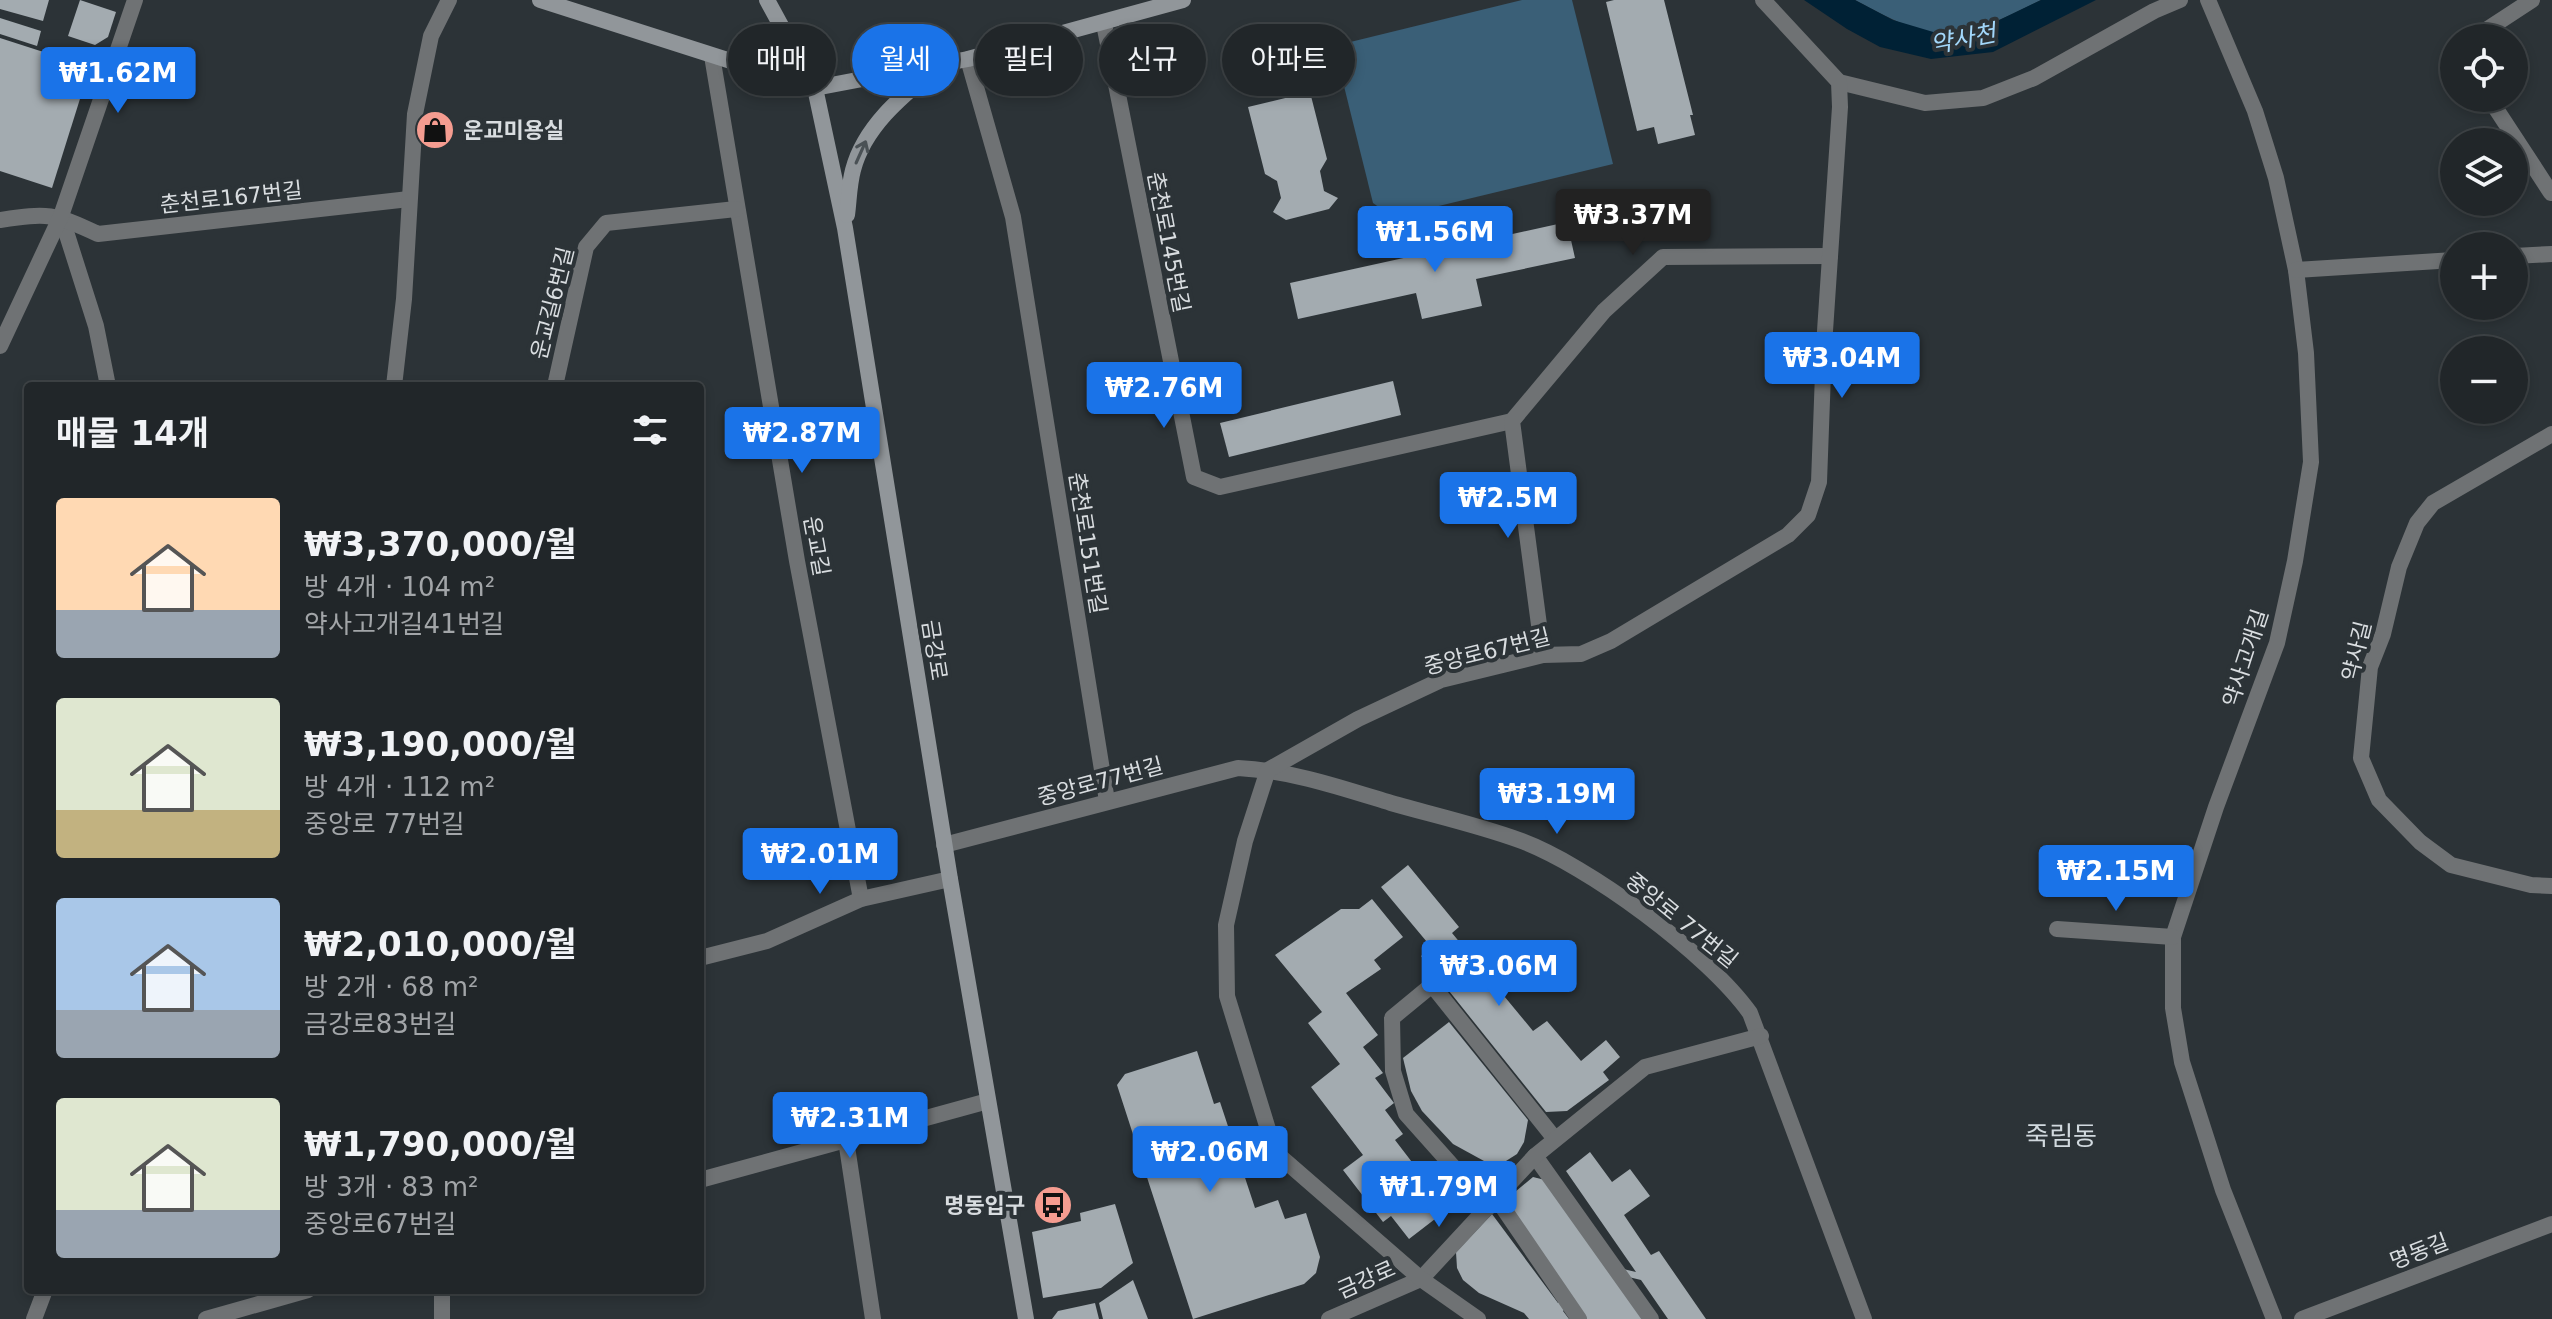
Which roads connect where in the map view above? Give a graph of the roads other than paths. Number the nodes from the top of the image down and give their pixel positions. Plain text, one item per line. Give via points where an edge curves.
1 (135, 0) edge
2 (449, 0) edge
3 (540, 0) edge
4 (767, 0) edge
5 (1183, 0) edge
6 (1763, 0) edge
7 (2180, 0) edge
8 (2208, 0) edge
9 (2532, 0) edge
10 (1134, 7) edge
11 (780, 24) edge
12 (1104, 24) edge
13 (2495, 24) edge
14 (1099, 25) edge
15 (712, 56) junction
16 (968, 59) junction
17 (728, 61) edge
18 (959, 61) edge
19 (1839, 82) junction
20 (817, 96) edge
21 (904, 96) edge
22 (1118, 96) edge
23 (2498, 112) edge
24 (2551, 193) edge
25 (409, 199) junction
26 (736, 209) junction
27 (61, 216) junction
28 (0, 220) edge
29 (845, 228) junction
30 (2552, 254) edge
31 (2528, 255) edge
32 (1830, 256) junction
33 (2440, 261) edge
34 (2296, 270) junction
35 (0, 346) edge
36 (107, 382) edge
37 (394, 382) edge
38 (556, 382) edge
39 (1512, 421) junction
40 (2552, 434) edge
41 (1543, 655) junction
42 (1268, 770) junction
43 (1107, 801) junction
44 (944, 845) junction
45 (950, 879) junction
46 (2552, 886) edge
47 (861, 899) junction
48 (2057, 929) dead end
49 (2173, 937) junction
50 (704, 957) edge
51 (1761, 1036) junction
52 (988, 1101) junction
53 (1555, 1139) junction
54 (846, 1140) junction
55 (1535, 1156) junction
56 (704, 1179) edge
57 (1493, 1203) junction
58 (2552, 1224) edge
59 (1421, 1279) junction
60 (43, 1294) edge
61 (294, 1294) edge
62 (442, 1294) edge
63 (34, 1319) edge
64 (206, 1319) edge
65 (442, 1319) edge
66 (873, 1319) edge
67 (1026, 1319) edge
68 (1329, 1319) edge
69 (1478, 1319) edge
70 (1579, 1319) edge
71 (1651, 1319) edge
72 (1864, 1319) edge
73 (2274, 1319) edge
74 (2302, 1319) edge

1 - 27 street
2 - 25 street via 431,36 415,114
3 - 15 street
4 - 11 street, 금강로
5 - 10 street
6 - 19 street
7 - 19 street via 2034,78 1983,98 1925,103
8 - 34 street, 약사고개길 via 2255,111
9 - 13 street
10 - 12 street
14 - 16 street
15 - 17 street
15 - 26 street, 운교길
16 - 18 street
16 - 43 street, 춘천로151번길 via 1013,217
19 - 32 street, 중앙로67번길
20 - 29 street, 금강로
29 -> 21 street via 853,171 863,145
22 - 39 street, 춘천로145번길 via 1194,477 1220,487
23 - 24 street
25 - 27 street, 춘천로167번길 via 98,234
25 - 37 street
26 - 38 street, 운교길6번길 via 606,223 586,247
26 - 47 street, 운교길
27 - 28 street
27 - 35 street
27 - 36 street via 96,326
29 - 44 street, 금강로
30 - 31 street
32 - 39 street via 1663,257 1604,311
32 - 41 street, 중앙로67번길 via 1819,482 1808,515 1788,535 1611,641 1581,654
33 - 34 street
34 - 49 street, 약사고개길 via 2311,462 2295,561 2277,643
39 - 41 street
40 - 46 street, 약사길 via 2433,503 2417,523 2370,667 2361,758 2379,800 2451,865
41 - 42 street, 중앙로67번길 via 1441,680
42 - 43 street, 중앙로77번길 via 1238,768
42 - 51 street, 중앙로 77번길 via 1521,841 1580,870 1652,919 1736,993
42 - 59 street via 1226,925 1227,996 1275,1152
43 - 44 street, 중앙로77번길
44 - 45 street, 금강로
45 - 47 street
45 - 52 street, 금강로
47 - 50 street via 767,941
48 - 49 street
49 - 73 street, 약사고개길 via 2173,1008 2182,1062 2223,1190
51 - 53 street via 1645,1067
51 - 72 street, 중앙로 77번길
52 - 54 street
52 - 67 street, 금강로
53 - 55 street
53 - 57 street via 1432,985 1392,1018 1393,1071 1406,1114
54 - 56 street
54 - 66 street
55 - 57 street
55 - 71 street
57 - 59 street
57 - 70 street
58 - 74 street, 명동길
59 - 68 street, 금강로
59 - 69 street
60 - 63 street
61 - 64 street
62 - 65 street

